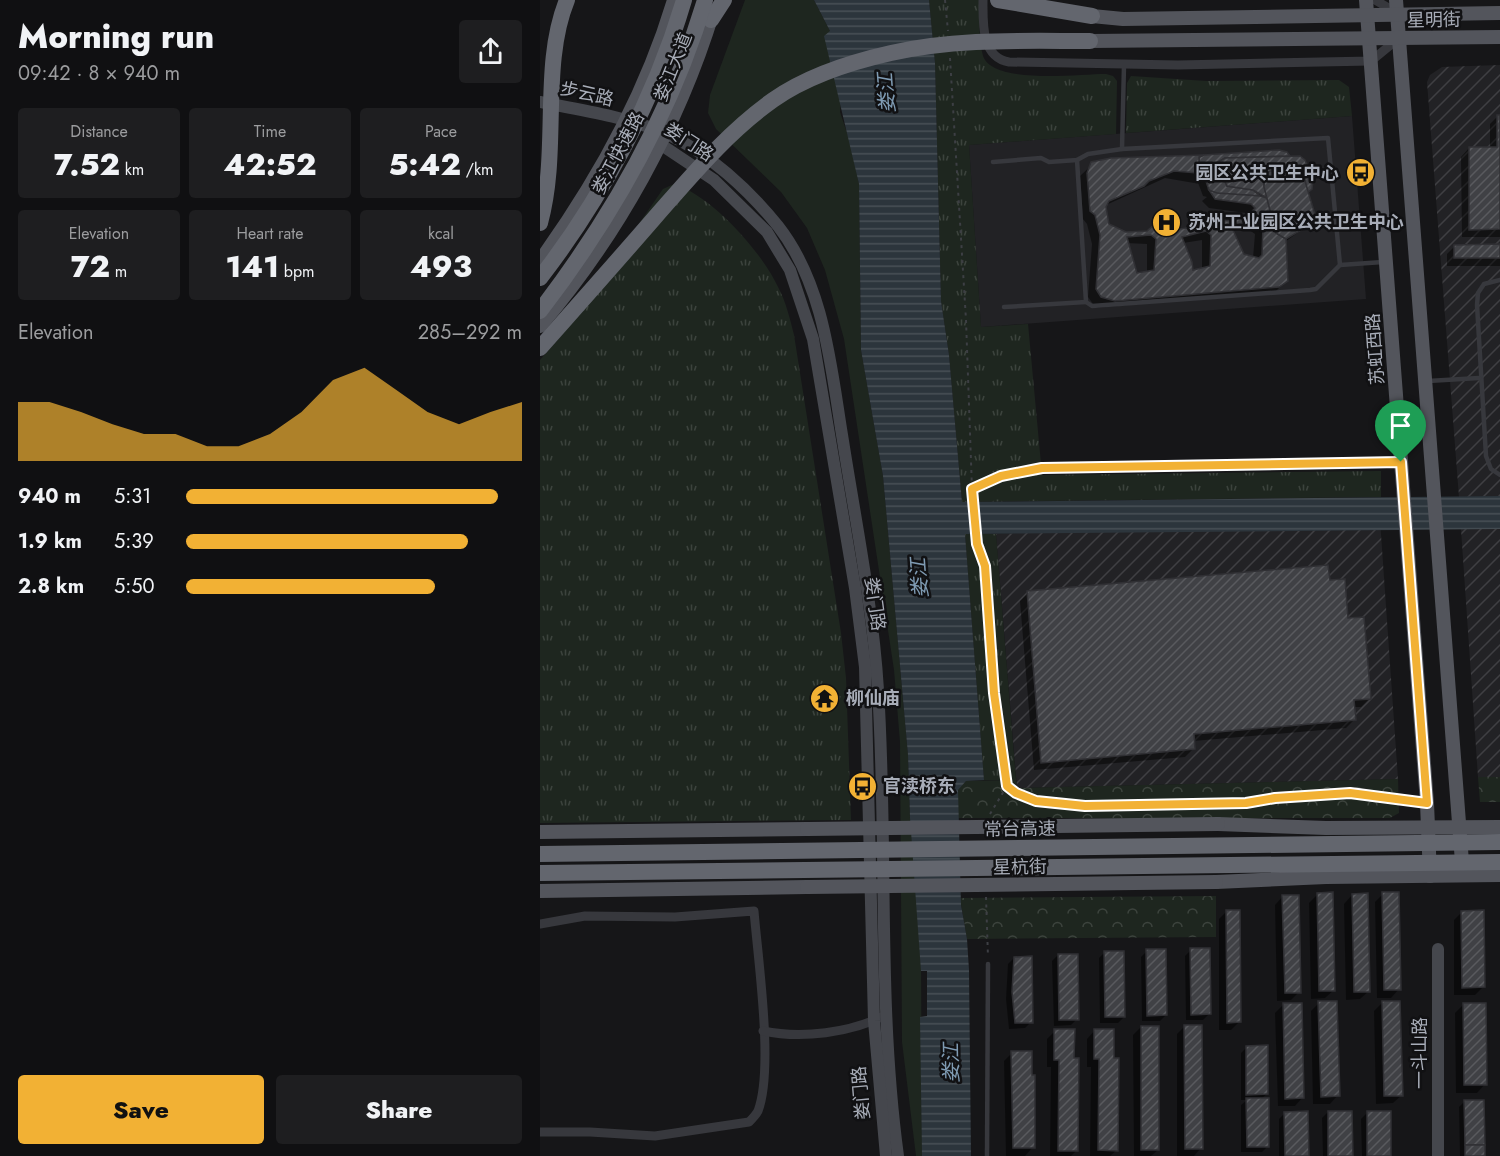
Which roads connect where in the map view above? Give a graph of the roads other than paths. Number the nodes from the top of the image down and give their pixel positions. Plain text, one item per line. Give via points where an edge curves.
1 (567, 0) edge
2 (674, 0) edge
3 (684, 0) edge
4 (705, 0) edge
5 (717, 0) edge
6 (724, 0) edge
7 (983, 0) edge
8 (1375, 0) edge
9 (1003, 1) edge
10 (1367, 7) edge
11 (1396, 7) edge
12 (1500, 13) edge
13 (1092, 16) joint
14 (711, 20) junction
15 (1500, 37) edge
16 (1369, 38) junction
17 (1399, 38) junction
18 (1090, 41) joint
19 (1371, 61) junction
20 (1124, 64) junction
21 (540, 102) edge
22 (625, 121) junction
23 (662, 138) junction
24 (1122, 149) junction
25 (1077, 160) junction
26 (993, 162) dead end
27 (540, 223) edge
28 (540, 261) edge
29 (1386, 262) junction
30 (1340, 265) junction
31 (540, 278) edge
32 (1500, 280) edge
33 (1086, 302) junction
34 (1004, 307) dead end
35 (540, 311) edge
36 (540, 326) edge
37 (540, 348) edge
38 (1479, 378) junction
39 (1425, 381) junction
40 (1401, 462) junction
41 (1059, 469) road end
42 (1500, 475) edge
43 (1500, 827) edge
44 (1429, 828) junction
45 (1461, 828) junction
46 (540, 832) edge
47 (1500, 842) edge
48 (540, 854) edge
49 (1500, 861) edge
50 (540, 873) edge
51 (1462, 875) junction
52 (1500, 875) edge
53 (1430, 876) junction
54 (540, 891) edge
55 (540, 924) edge
56 (1438, 949) dead end
57 (988, 964) dead end
58 (886, 1015) junction
59 (874, 1021) junction
60 (764, 1032) junction
61 (540, 1132) edge
62 (886, 1156) edge
63 (898, 1156) edge
64 (987, 1156) edge
65 (1438, 1156) edge

1 - 27 highway, bridge via 553,46 550,169
2 - 22 main road, 娄江大道
3 - 31 highway, 娄江快速路, bridge via 655,78 622,146 585,213
4 - 35 highway, 娄江快速路, bridge via 674,86 636,165 582,255
5 - 14 main road, 娄江大道
6 - 14 highway
7 - 20 street via 987,45 998,59 1016,63
8 - 11 street
9 - 13 highway
10 - 11 main road, 星明街
10 - 13 main road, 星明街 via 1123,19
10 - 16 main road, 苏虹西路
11 - 12 main road, 星明街
11 - 17 main road
14 - 23 main road, 娄江大道
15 - 17 main road, 星明街
16 - 17 main road, 星明街
16 - 18 main road, 星明街
16 - 19 main road, 苏虹西路
17 - 19 street
17 - 39 main road
18 - 37 highway, bridge via 990,42 892,53 831,72 781,95 708,158
19 - 20 street
19 - 29 main road, 苏虹西路
20 - 24 lane
21 - 22 main road, 步云路
22 - 23 main road, 娄门路
22 - 28 main road, 娄江大道 via 577,208
23 - 36 main road, 娄江大道 via 606,237
23 - 58 main road, 娄门路 via 722,170 776,224 801,265 825,336 877,666
23 - 59 main road, 娄门路 via 714,180 767,232 790,270 813,339 865,667
24 - 25 lane via 1088,154
24 - 30 lane via 1328,138
25 - 26 lane
25 - 33 lane
29 - 30 lane
29 - 40 main road, 苏虹西路
30 - 33 lane via 1316,289 1310,290 1092,306
32 - 38 lane via 1484,284 1478,293
33 - 34 lane
38 - 39 lane
38 - 42 lane via 1486,456 1491,469
39 - 45 main road
40 - 41 lane
40 - 44 main road, 苏虹西路
43 - 45 main road
44 - 45 main road
44 - 46 main road, bridge via 1218,824
44 - 53 main road, 苏虹西路
45 - 51 main road
47 - 48 highway, 常台高速, bridge
49 - 50 highway, 常台高速, bridge
51 - 52 main road, 星杭街
51 - 53 main road, 星杭街
53 - 54 main road, 星杭街, bridge
55 - 60 street via 585,916 675,917 754,911
56 - 65 main road, 一斗山路
57 - 64 lane
58 - 59 street
58 - 63 main road, 娄门路
59 - 60 street via 830,1032
59 - 62 main road, 娄门路
60 - 61 street via 763,1080 757,1113 749,1122 655,1136

